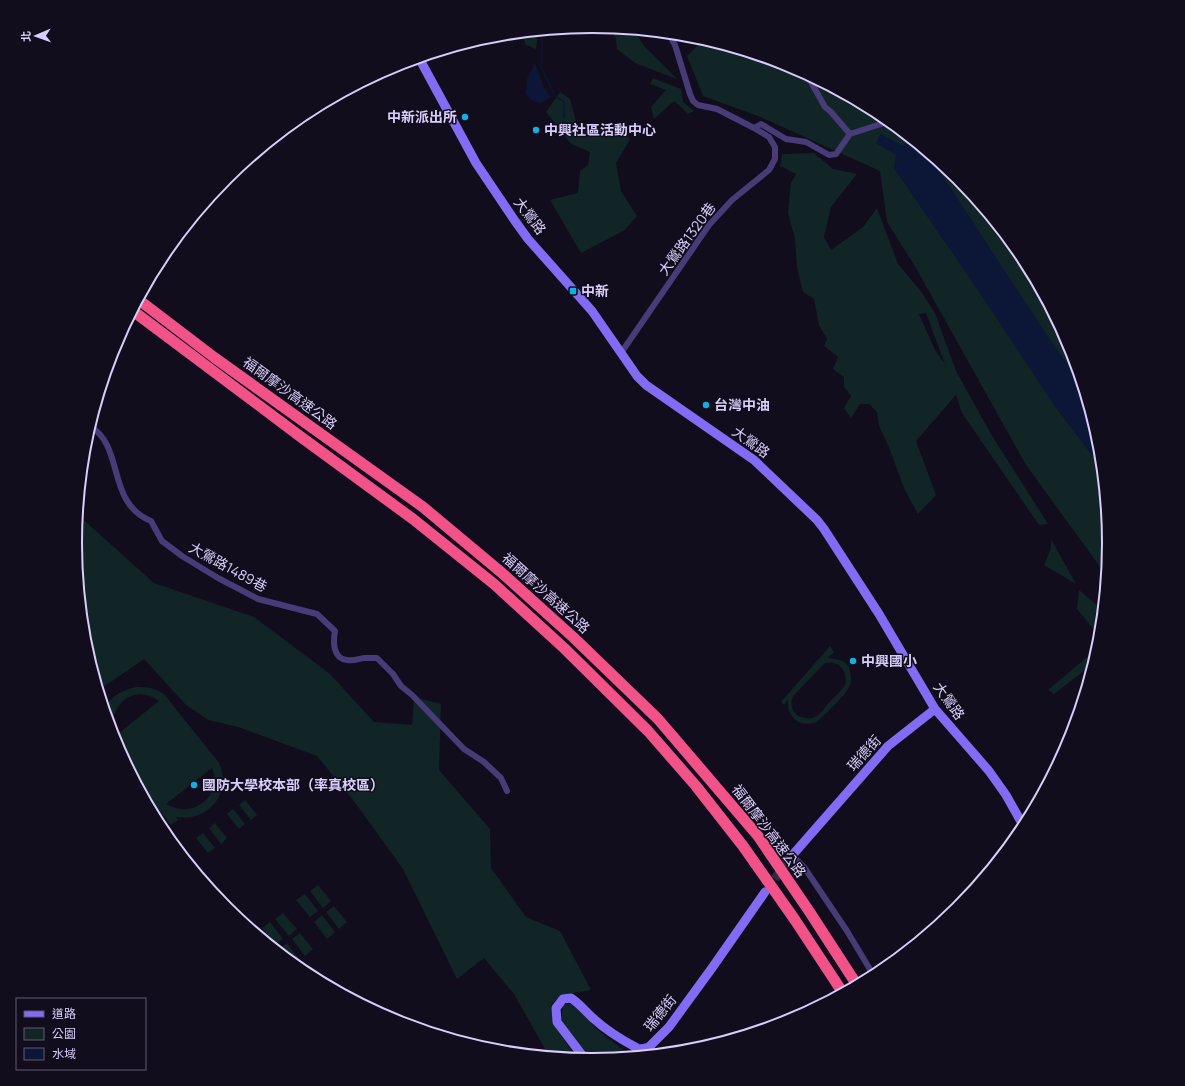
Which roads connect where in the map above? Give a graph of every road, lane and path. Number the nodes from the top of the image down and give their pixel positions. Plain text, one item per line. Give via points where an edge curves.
1 (672, 39) edge
2 (421, 63) edge
3 (812, 83) edge
4 (882, 123) edge
5 (754, 128) junction
6 (850, 134) junction
7 (143, 303) edge
8 (137, 314) edge
9 (621, 353) junction
10 (96, 429) edge
11 (936, 710) junction
12 (507, 791) dead end
13 (1020, 820) edge
14 (791, 857) joint
15 (765, 892) tunnel mouth
16 (871, 970) edge
17 (854, 981) edge
18 (840, 989) edge
19 (580, 1053) edge

1 - 5 street, 大鶯路1320巷 via 693,101 717,109
2 - 9 street, 大鶯路 via 476,163 515,222 592,311
3 - 6 street via 825,107
4 - 6 street
5 - 6 street via 761,124 786,139 806,142 830,155 836,154
5 - 9 street, 大鶯路1320巷 via 772,141 776,152 773,165 732,200 709,225
7 - 17 highway, 福爾摩沙高速公路 via 215,358 423,507 573,637 658,720 758,836
8 - 18 highway, 福爾摩沙高速公路 via 413,519 494,584 564,648 648,731 696,786 743,846
9 - 11 street, 大鶯路 via 646,385 754,460 817,520 879,614
10 - 12 street, 大鶯路1489巷 via 107,443 129,506 151,521 162,541 212,574 258,599 317,614 335,631 334,649 340,657 345,660 377,658 401,686 464,749 484,762 501,778
11 - 13 street, 大鶯路 via 989,771
11 - 14 street, 瑞德街 via 888,746
14 - 16 street via 804,867
15 - 19 street, 瑞德街 via 669,1027 649,1047 637,1048 595,1020 571,998 563,1000 556,1008 557,1022

